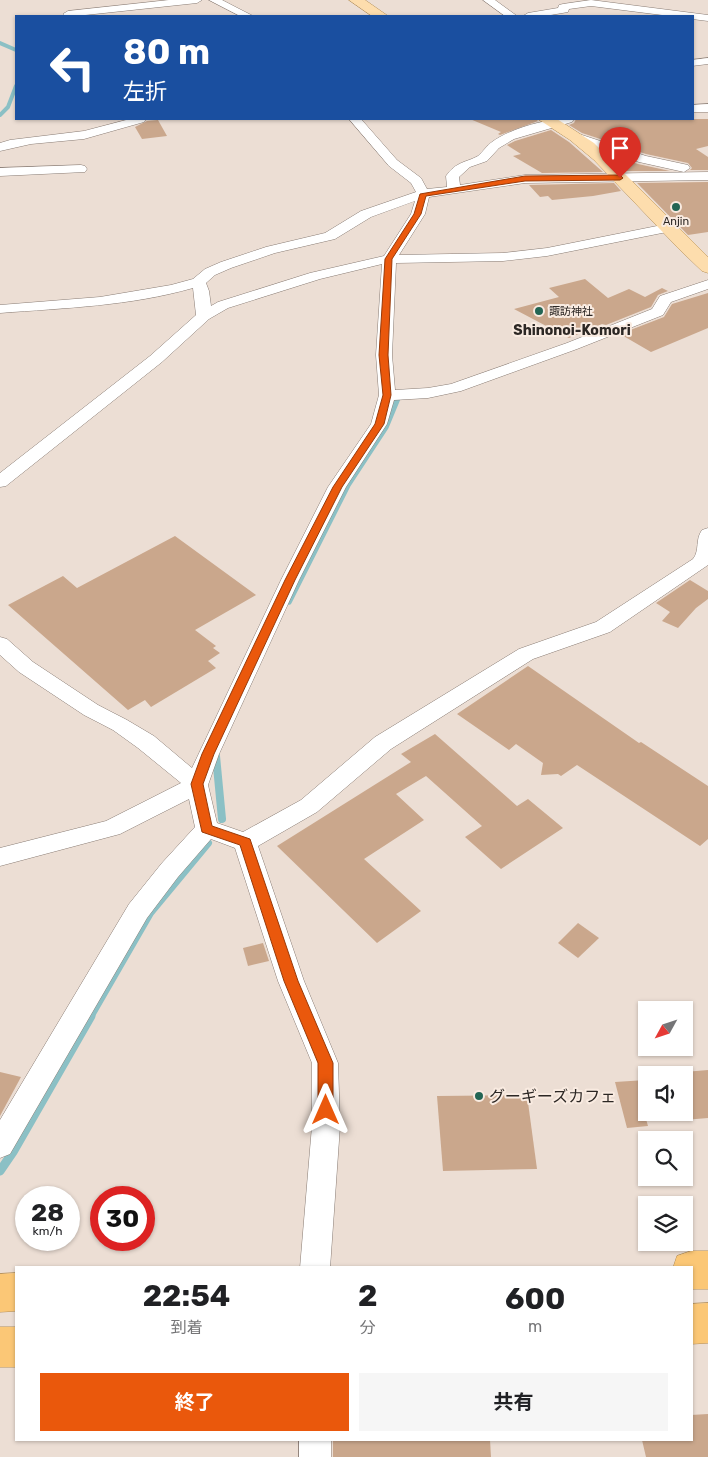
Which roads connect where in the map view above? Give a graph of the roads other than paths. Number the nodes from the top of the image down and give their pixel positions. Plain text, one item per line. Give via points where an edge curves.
1 (197, 0) edge
2 (214, 0) edge
3 (356, 0) edge
4 (488, 0) edge
5 (564, 10) junction
6 (68, 14) dead end
7 (246, 15) edge
8 (379, 15) edge
9 (510, 15) edge
10 (534, 15) edge
11 (576, 15) edge
12 (685, 15) edge
13 (694, 16) edge
14 (708, 18) edge
15 (708, 61) edge
16 (694, 63) edge
17 (708, 108) edge
18 (694, 109) edge
19 (137, 120) edge
20 (356, 120) edge
21 (557, 120) edge
22 (579, 138) junction
23 (0, 147) edge
24 (81, 170) dead end
25 (0, 172) edge
26 (708, 174) edge
27 (620, 178) junction
28 (454, 190) junction
29 (423, 194) junction
30 (667, 228) junction
31 (388, 259) junction
32 (708, 268) edge
33 (198, 282) junction
34 (708, 284) edge
35 (0, 309) edge
36 (204, 316) junction
37 (387, 395) junction
38 (0, 482) edge
39 (708, 534) edge
40 (0, 644) edge
41 (197, 784) junction
42 (206, 829) junction
43 (245, 842) junction
44 (0, 857) edge
45 (0, 1145) edge
46 (315, 1266) edge
47 (693, 1270) edge
48 (708, 1270) edge
49 (15, 1292) edge
50 (0, 1293) edge
51 (708, 1323) edge
52 (693, 1324) edge
53 (15, 1347) edge
54 (0, 1348) edge
55 (315, 1441) edge
56 (315, 1457) edge

1 - 6 street
2 - 7 street
3 - 8 main road
4 - 9 street
5 - 10 street
5 - 11 street
5 - 12 street via 563,7 591,3
13 - 14 street
15 - 16 street
17 - 18 street
19 - 23 street via 83,135 14,142
20 - 29 street via 393,164 416,181
21 - 22 main road
21 - 28 street via 510,136 494,145 483,158 466,164 452,176
22 - 26 street
22 - 27 main road via 599,154
24 - 25 street
26 - 27 street
27 - 28 street via 525,178
27 - 30 main road
28 - 29 street
29 - 31 street via 418,214
29 - 33 street via 366,214 330,236 226,265
30 - 31 street via 547,252 503,257
30 - 32 main road
31 - 36 street via 314,276 223,305
31 - 37 street via 384,355
33 - 35 street via 134,298
33 - 36 street
34 - 37 street via 665,299 658,312 455,388
36 - 38 street via 156,359
37 - 41 street via 379,424 337,487 290,580
39 - 43 street via 707,554 700,563 603,627 526,654 383,743 309,806
40 - 41 street via 26,667 90,710 146,742
41 - 42 street
41 - 44 street via 112,828
42 - 43 street
42 - 45 street via 138,911
43 - 46 street via 291,981 326,1063 326,1126
47 - 48 highway
49 - 50 highway
51 - 52 highway
53 - 54 highway
55 - 56 street

